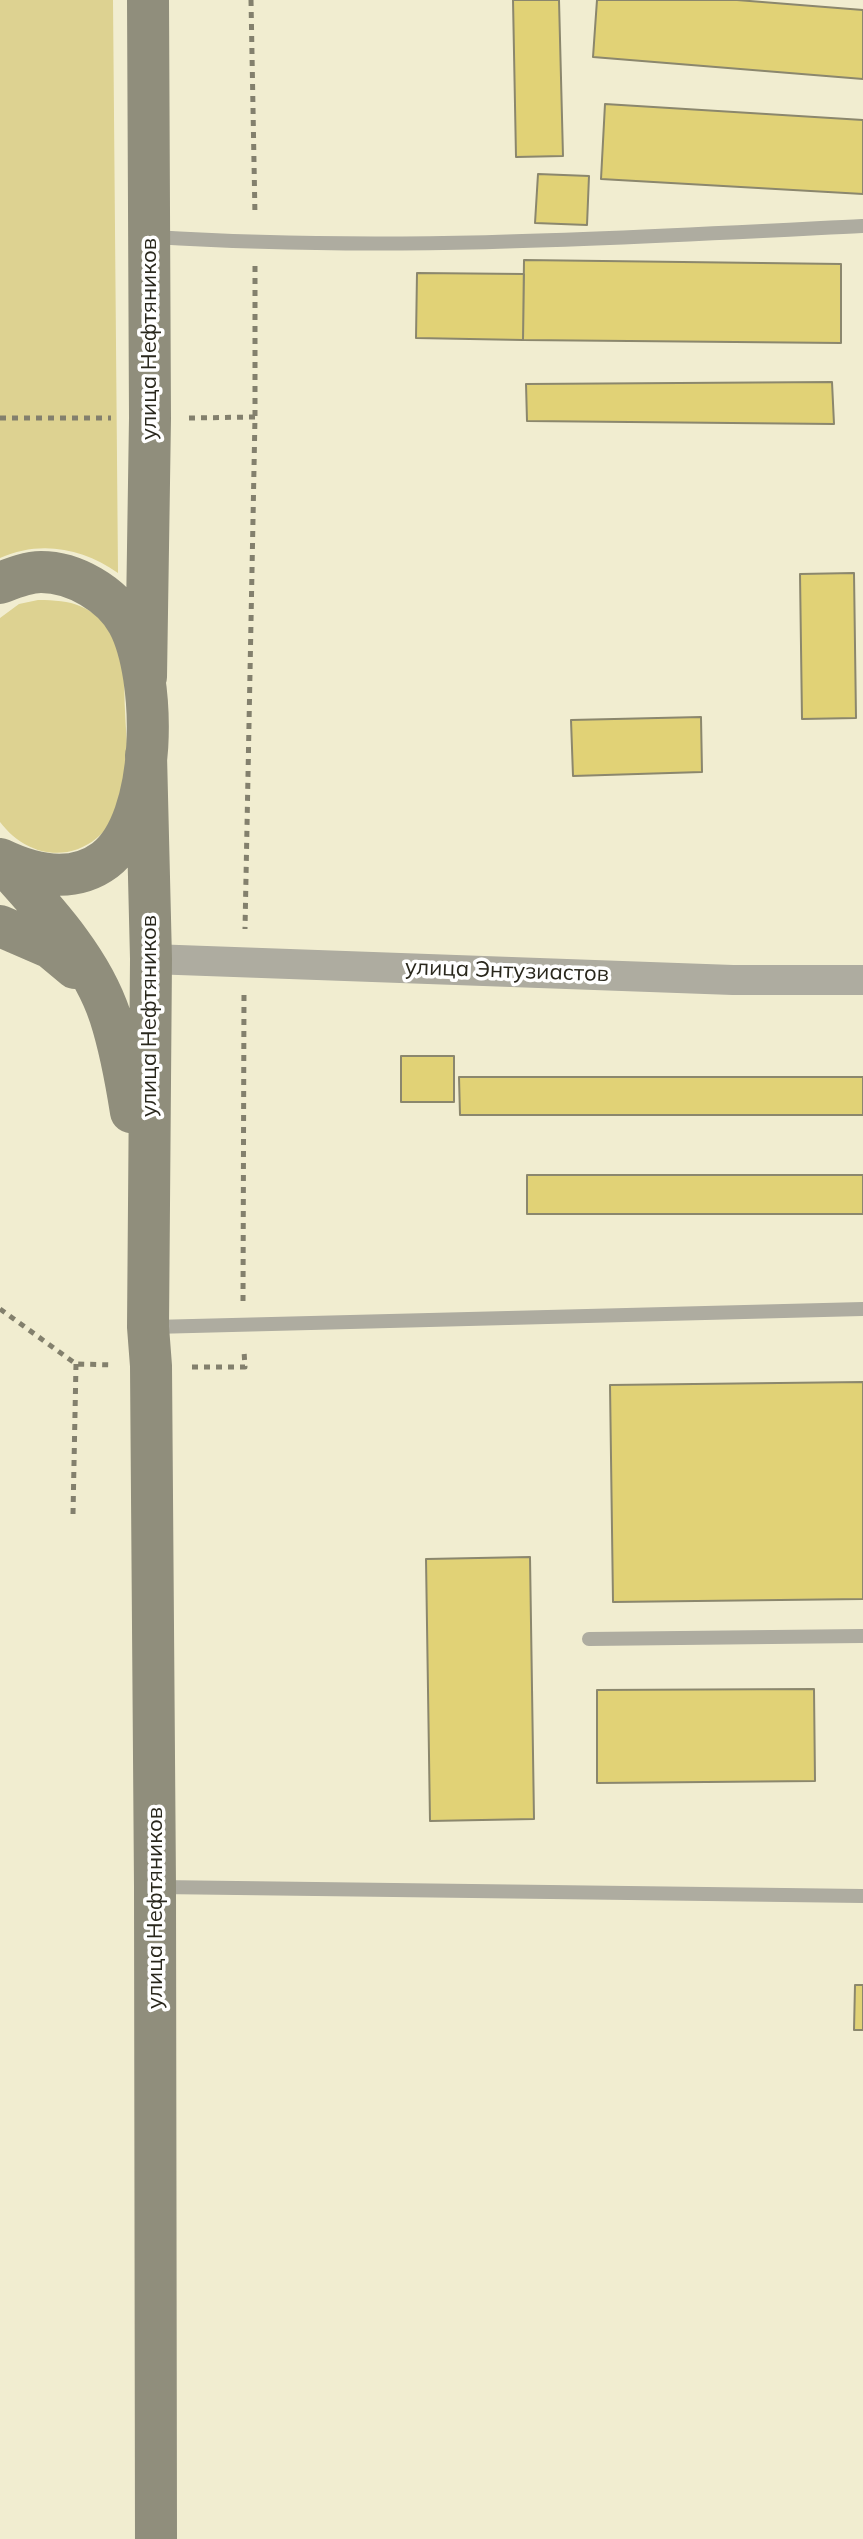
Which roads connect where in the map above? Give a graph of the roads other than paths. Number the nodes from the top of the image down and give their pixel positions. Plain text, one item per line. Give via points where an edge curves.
1 (148, 0) edge
2 (862, 226) edge
3 (149, 236) junction
4 (0, 583) edge
5 (146, 677) junction
6 (146, 755) junction
7 (6, 875) edge
8 (0, 926) edge
9 (151, 959) junction
10 (863, 980) edge
11 (96, 986) junction
12 (148, 1277) junction
13 (863, 1309) edge
14 (148, 1327) junction
15 (863, 1636) edge
16 (589, 1639) dead end
17 (155, 1887) junction
18 (863, 1896) edge
19 (156, 2539) edge

1 - 3 main road, улица Нефтяников
2 - 3 lane via 563,242 255,243
3 - 5 main road, улица Нефтяников
4 - 5 main road, улица Нефтяников via 42,572 93,588 128,623
5 - 6 main road, улица Нефтяников
6 - 7 main road, улица Нефтяников via 136,813 105,860 68,875
6 - 9 main road, улица Нефтяников
7 - 11 main road, улица Нефтяников via 71,943
8 - 11 main road via 51,948
9 - 10 street, улица Энтузиастов
9 - 12 main road, улица Нефтяников
11 - 12 main road, улица Нефтяников via 110,1014 131,1111
12 - 14 main road, улица Нефтяников
13 - 14 lane
14 - 17 main road, улица Нефтяников
15 - 16 lane
17 - 18 lane
17 - 19 main road, улица Нефтяников

